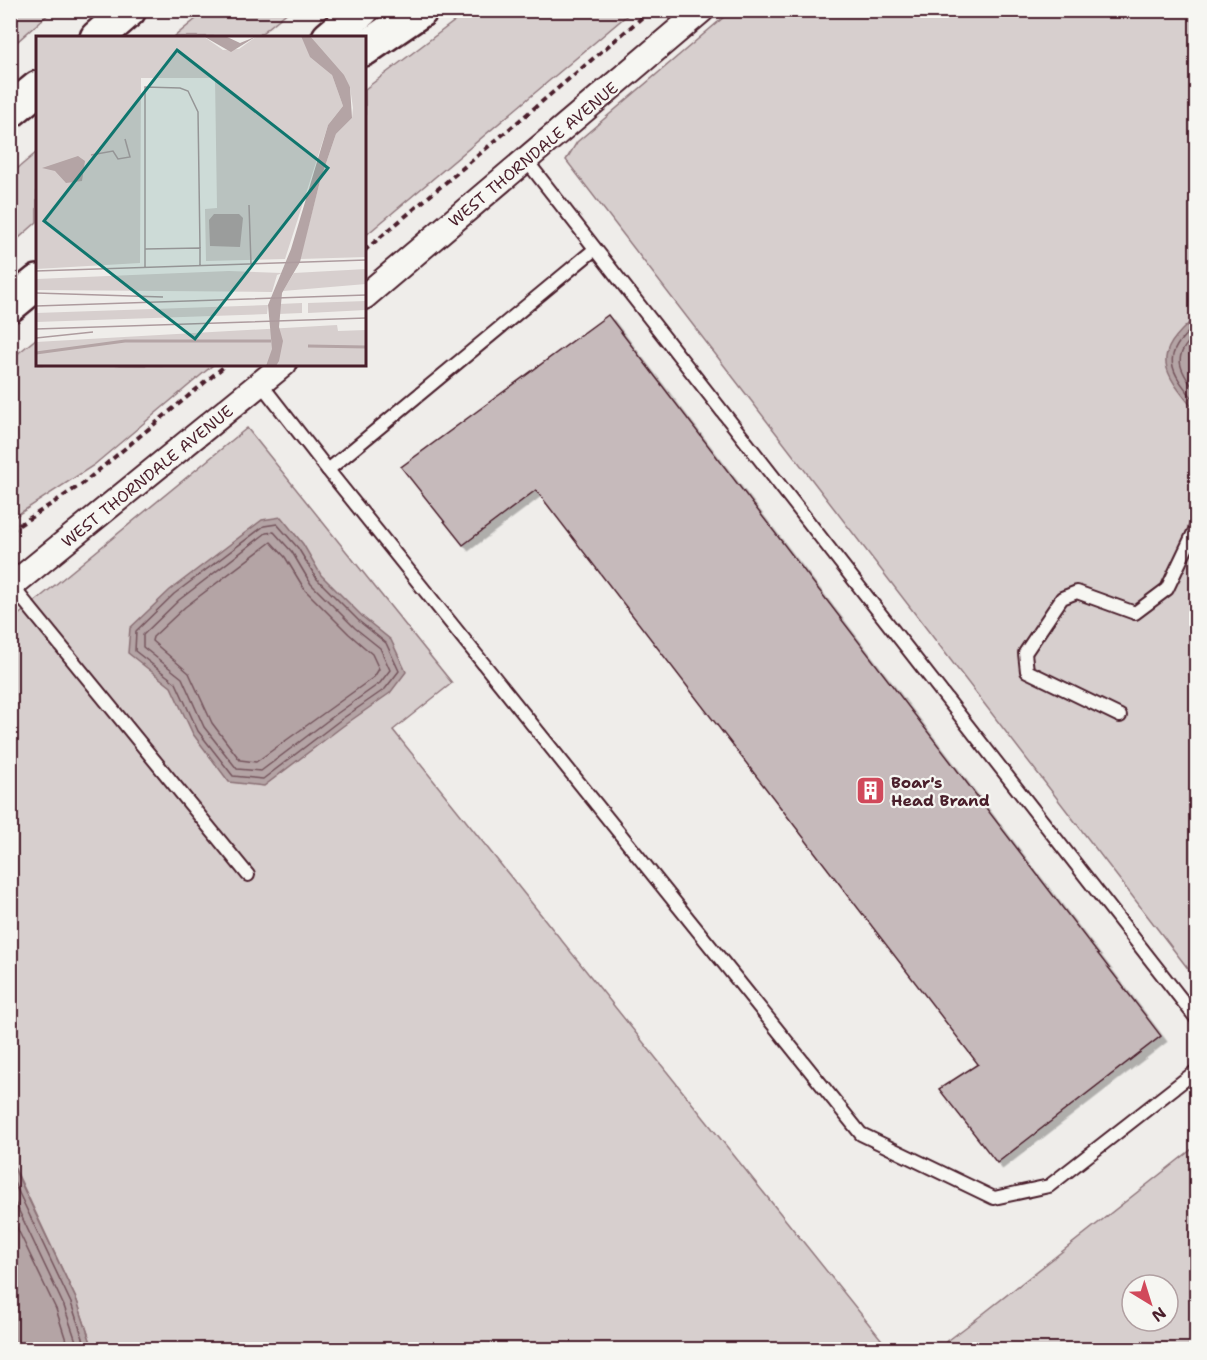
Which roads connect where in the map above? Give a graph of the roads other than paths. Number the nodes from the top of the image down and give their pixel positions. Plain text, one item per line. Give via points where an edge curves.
1 (129, 10) edge
2 (362, 10) edge
3 (421, 10) edge
4 (702, 10) edge
5 (99, 36) edge
6 (331, 36) edge
7 (366, 48) edge
8 (36, 90) edge
9 (10, 111) edge
10 (526, 160) junction
11 (595, 249) junction
12 (36, 284) edge
13 (366, 295) edge
14 (10, 305) edge
15 (282, 366) edge
16 (261, 384) junction
17 (328, 470) junction
18 (1197, 528) edge
19 (11, 587) edge
20 (1120, 716) dead end
21 (248, 875) dead end
22 (1197, 1018) edge
23 (1197, 1071) edge

1 - 5 highway
2 - 6 highway
3 - 7 highway
4 - 10 street, WEST THORNDALE AVENUE
8 - 9 highway
10 - 11 lane
10 - 13 street, WEST THORNDALE AVENUE
11 - 17 lane
11 - 22 lane
12 - 14 highway
15 - 16 street, WEST THORNDALE AVENUE
16 - 17 lane
16 - 19 street, WEST THORNDALE AVENUE
17 - 23 lane via 861,1134 994,1198 1049,1186
18 - 20 lane via 1167,589 1159,595 1134,613 1077,592 1062,598 1025,653 1027,671
19 - 21 lane

